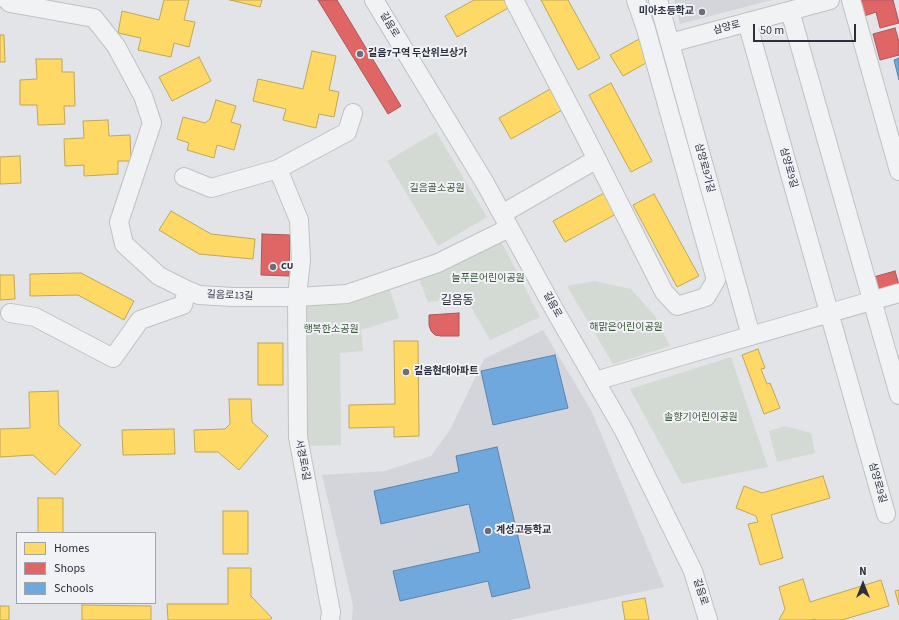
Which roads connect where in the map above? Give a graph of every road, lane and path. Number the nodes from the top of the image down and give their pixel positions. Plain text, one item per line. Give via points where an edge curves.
1 (7, 0) edge
2 (374, 0) edge
3 (514, 0) edge
4 (636, 0) edge
5 (658, 0) edge
6 (830, 0) edge
7 (851, 0) edge
8 (790, 11) junction
9 (747, 22) junction
10 (670, 43) junction
11 (354, 113) dead end
12 (597, 159) junction
13 (278, 169) junction
14 (899, 171) edge
15 (184, 177) dead end
16 (505, 221) junction
17 (187, 290) junction
18 (899, 293) edge
19 (297, 297) junction
20 (873, 300) junction
21 (10, 313) dead end
22 (829, 313) junction
23 (750, 336) junction
24 (595, 381) junction
25 (899, 395) edge
26 (886, 514) dead end
27 (330, 620) edge
28 (708, 620) edge

1 - 17 street, 길음로13길 via 10,3 94,18 116,46 143,96 152,123 119,222 124,244 159,276
2 - 16 street, 길음로 via 485,183
3 - 12 street
4 - 12 street via 716,280 706,297 677,306 664,292
5 - 10 street, 삼양로9가길
6 - 8 street, 삼양로
7 - 14 street
8 - 9 street, 삼양로
8 - 20 street
9 - 10 street, 삼양로
9 - 22 street, 삼양로9길
10 - 23 street, 삼양로9가길
11 - 13 street via 347,132
12 - 16 street, 길음로13길
13 - 15 street via 211,188
13 - 19 street, 서경로6길 via 299,220 301,260
16 - 19 street, 길음로13길 via 438,262 347,294
16 - 24 street, 길음로
17 - 19 street, 길음로13길 via 199,295
17 - 21 street via 182,305 140,320 113,358 35,318
18 - 20 street
19 - 27 street, 서경로6길 via 298,437 330,605
20 - 22 street
20 - 25 street
22 - 23 street
22 - 26 street, 삼양로9길
23 - 24 street
24 - 28 street, 길음로 via 623,429 693,571

